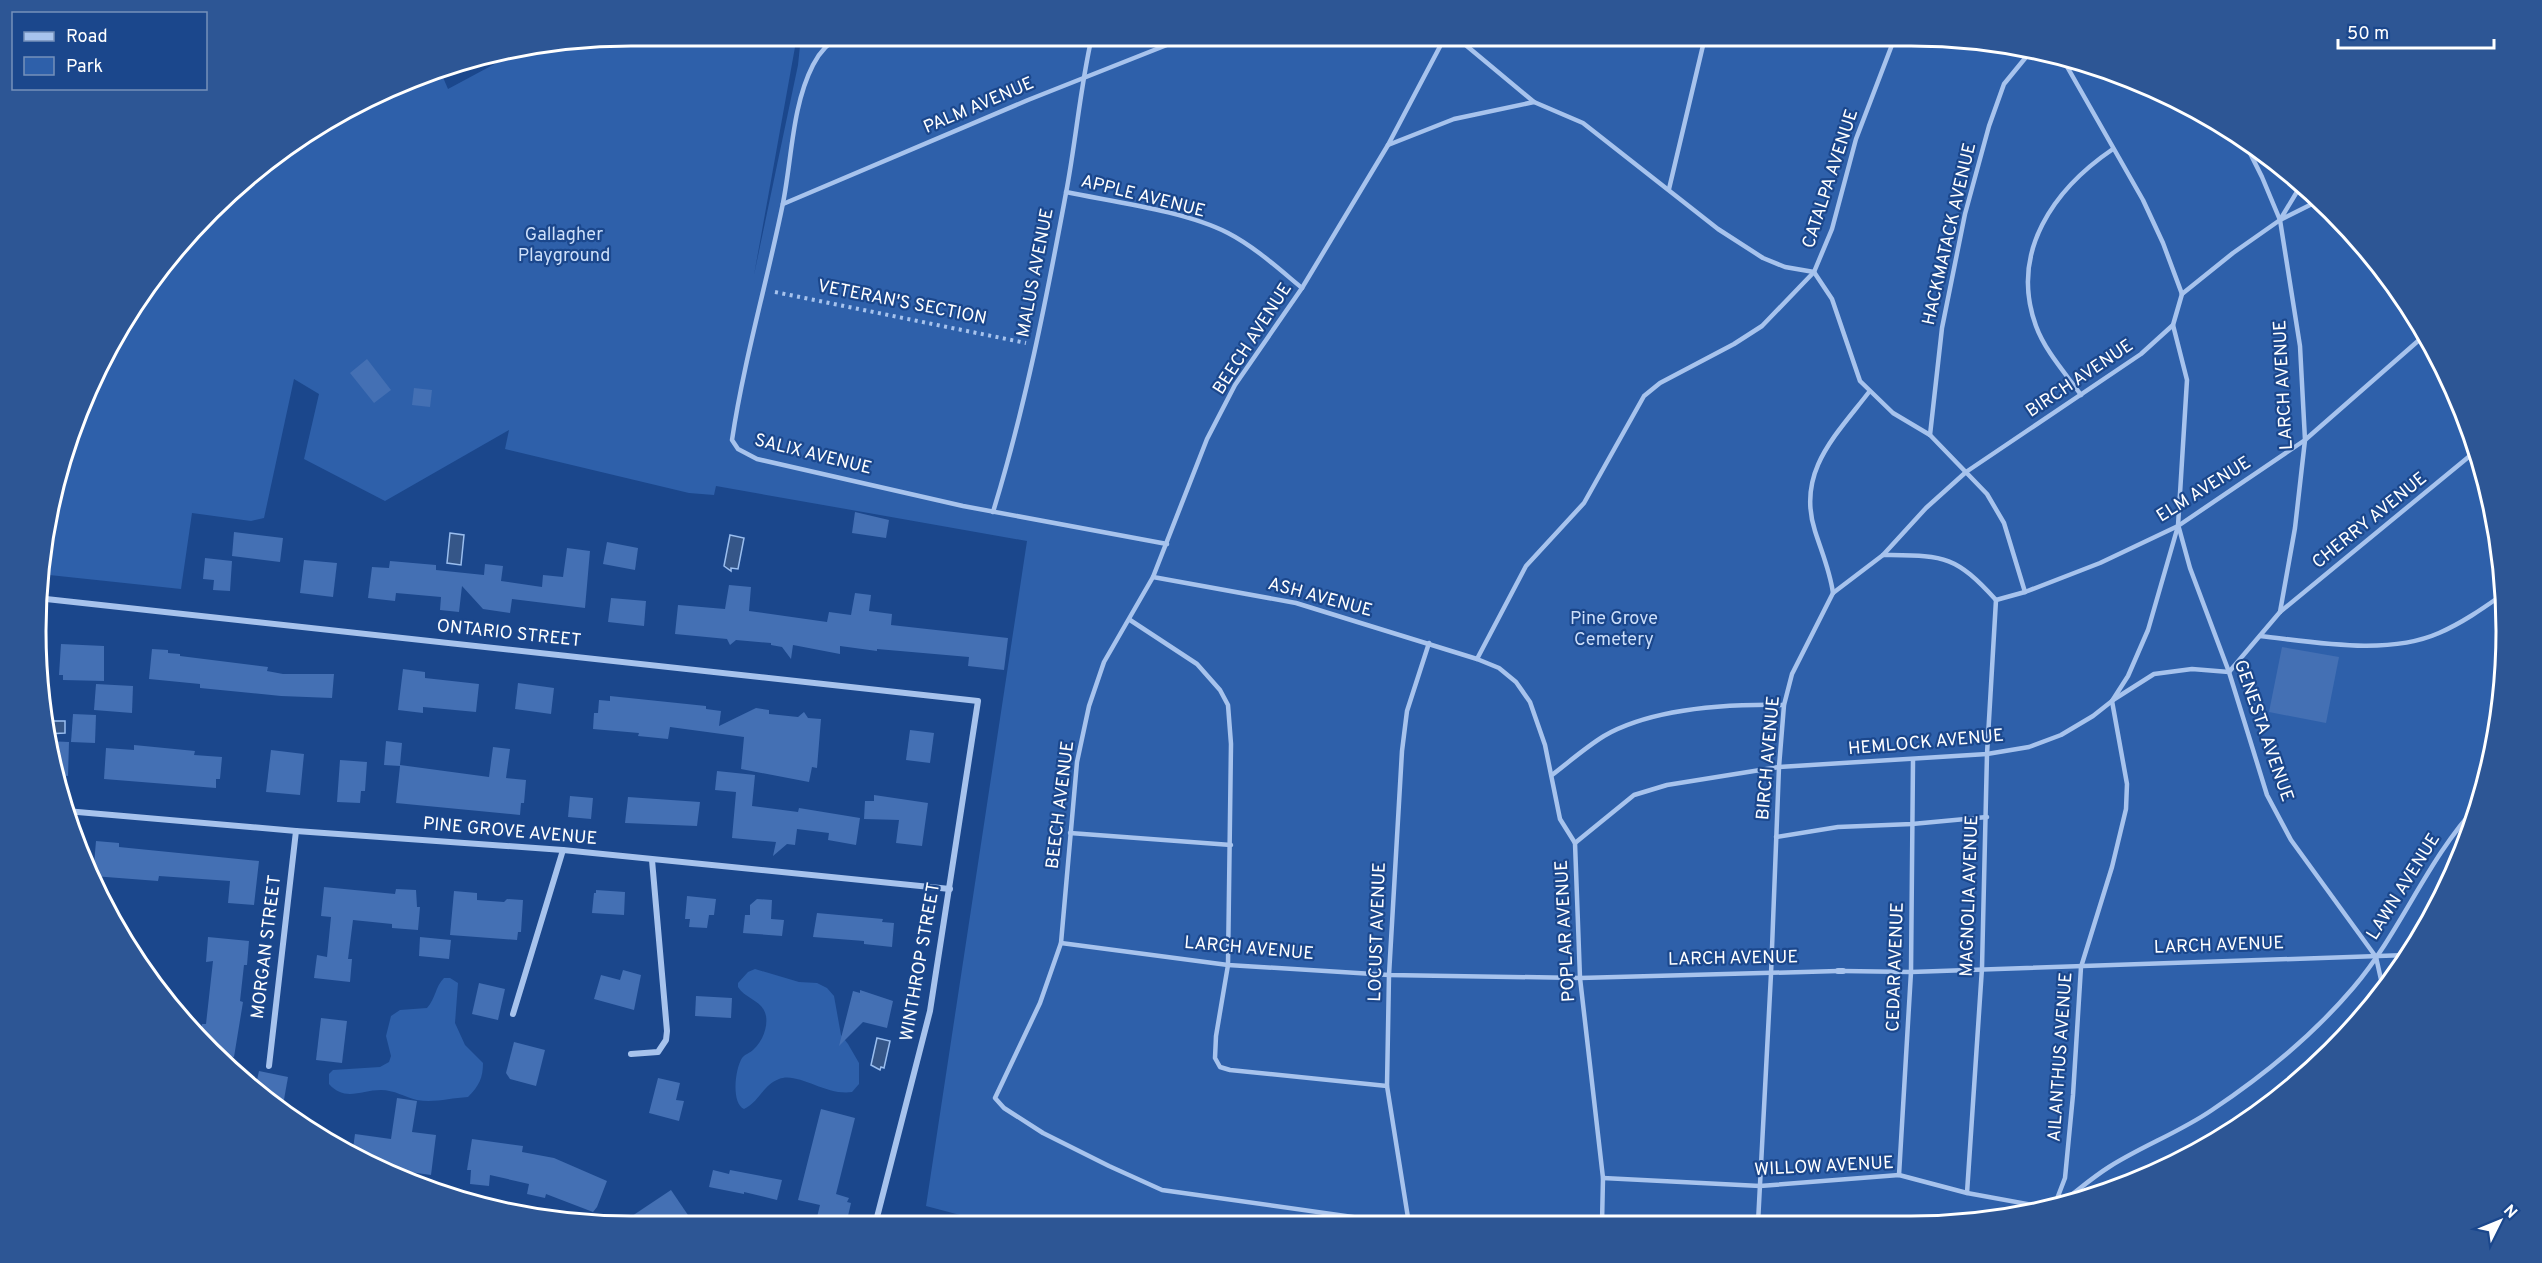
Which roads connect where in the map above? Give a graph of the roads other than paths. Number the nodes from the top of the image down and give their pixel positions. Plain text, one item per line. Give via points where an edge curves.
1 (828, 46) edge
2 (1090, 46) edge
3 (1165, 46) edge
4 (1440, 46) edge
5 (1467, 46) edge
6 (1703, 46) edge
7 (1892, 46) edge
8 (2025, 58) edge
9 (2068, 68) edge
10 (1082, 80) junction
11 (1534, 102) junction
12 (1388, 145) junction
13 (2113, 148) junction
14 (2252, 156) edge
15 (1669, 189) junction
16 (1066, 192) junction
17 (2297, 192) edge
18 (783, 204) junction
19 (2310, 205) edge
20 (2280, 220) junction
21 (1814, 272) junction
22 (1302, 288) junction
23 (2182, 294) junction
24 (2174, 325) junction
25 (2418, 341) edge
26 (1869, 392) junction
27 (2081, 395) junction
28 (1930, 435) junction
29 (2305, 440) junction
30 (2469, 457) edge
31 (1966, 472) junction
32 (993, 512) junction
33 (2178, 526) junction
34 (1167, 544) junction
35 (1883, 555) junction
36 (1153, 577) junction
37 (2025, 592) junction
38 (1833, 593) junction
39 (48, 599) edge
40 (1996, 600) junction
41 (2494, 600) edge
42 (2280, 612) junction
43 (1130, 620) junction
44 (2259, 636) junction
45 (1429, 643) junction
46 (1477, 659) junction
47 (2229, 672) junction
48 (978, 701) joint
49 (2112, 701) junction
50 (1784, 705) junction
51 (1987, 754) junction
52 (1913, 760) junction
53 (1779, 767) junction
54 (1552, 775) junction
55 (75, 812) edge
56 (1986, 817) junction
57 (2464, 821) edge
58 (1912, 824) junction
59 (296, 831) junction
60 (1070, 833) junction
61 (1776, 837) junction
62 (1575, 843) junction
63 (1231, 845) junction
64 (563, 850) junction
65 (652, 860) junction
66 (950, 889) junction
67 (1061, 943) junction
68 (2398, 956) edge
69 (2376, 957) junction
70 (1228, 965) junction
71 (2080, 967) junction
72 (1982, 968) junction
73 (1911, 972) junction
74 (1771, 974) junction
75 (1389, 975) junction
76 (1580, 978) junction
77 (2381, 980) edge
78 (513, 1014) dead end
79 (631, 1054) dead end
80 (269, 1066) dead end
81 (1387, 1086) junction
82 (1899, 1175) junction
83 (1603, 1179) junction
84 (1760, 1186) junction
85 (1967, 1193) junction
86 (2074, 1193) edge
87 (2057, 1198) edge
88 (2029, 1204) edge
89 (877, 1216) edge
90 (1346, 1216) edge
91 (1408, 1216) edge
92 (1602, 1216) edge
93 (1758, 1216) edge

1 - 18 lane, SALIX AVENUE via 813,64 801,97
2 - 10 lane, MALUS AVENUE
3 - 10 lane, PALM AVENUE
4 - 12 lane, BEECH AVENUE
5 - 11 lane
6 - 15 lane
7 - 21 lane, CATALPA AVENUE via 1856,140 1832,229
8 - 28 lane, HACKMATACK AVENUE via 2004,84 1965,214 1942,328
9 - 13 lane
10 - 16 lane, MALUS AVENUE
10 - 18 lane, PALM AVENUE
11 - 12 lane via 1454,119
11 - 15 lane via 1582,123
12 - 22 lane, BEECH AVENUE
13 - 23 lane via 2153,222
13 - 27 lane via 2090,164 2048,210 2035,242 2029,273 2029,300 2036,328
14 - 20 lane, LARCH AVENUE
15 - 21 lane via 1718,229 1763,258
16 - 22 lane, APPLE AVENUE via 1177,215 1227,232
16 - 32 lane, MALUS AVENUE via 1022,410
17 - 20 lane
18 - 32 lane, SALIX AVENUE via 735,421 732,440 738,449 757,459
19 - 20 lane
20 - 23 lane
20 - 29 lane, LARCH AVENUE via 2300,346
21 - 26 lane, CATALPA AVENUE via 1832,299 1860,381
21 - 46 lane via 1762,326 1660,383 1644,396 1584,503 1526,566
22 - 34 lane, BEECH AVENUE via 1235,385 1207,440
23 - 24 lane
24 - 27 lane, BIRCH AVENUE via 2141,354
24 - 33 lane, HEMLOCK AVENUE via 2187,380
25 - 29 lane, ELM AVENUE
26 - 28 lane via 1893,413
26 - 38 lane via 1829,443 1816,466 1809,493 1814,530 1830,569
27 - 31 lane, BIRCH AVENUE
28 - 31 lane
29 - 33 lane, ELM AVENUE
29 - 42 lane, LARCH AVENUE
30 - 42 lane, CHERRY AVENUE
31 - 35 lane, BIRCH AVENUE
31 - 37 lane via 1987,495 2004,523
32 - 34 lane, SALIX AVENUE
33 - 37 lane, ELM AVENUE via 2100,563
33 - 47 lane, GENESTA AVENUE
33 - 49 lane, HEMLOCK AVENUE via 2148,630
34 - 36 lane, BEECH AVENUE
35 - 38 lane, BIRCH AVENUE
35 - 40 lane via 1931,556 1951,561 1972,574
36 - 43 lane, BEECH AVENUE
36 - 45 lane, ASH AVENUE via 1296,603
37 - 40 lane, ELM AVENUE
38 - 50 lane, BIRCH AVENUE via 1792,674
39 - 48 street, ONTARIO STREET
40 - 51 lane, MAGNOLIA AVENUE
41 - 44 lane via 2437,634 2392,645
42 - 44 lane
43 - 60 lane, BEECH AVENUE via 1104,662 1089,706 1077,762
43 - 63 lane via 1197,664 1221,690 1228,705
44 - 47 lane
45 - 46 lane, ASH AVENUE
45 - 75 lane, LOCUST AVENUE via 1407,711 1402,751
46 - 54 lane, POPLAR AVENUE via 1499,668 1516,682 1530,702
47 - 49 lane via 2192,669 2154,674
47 - 69 lane, GENESTA AVENUE via 2267,795 2321,885
48 - 66 street, WINTHROP STREET
49 - 51 lane, HEMLOCK AVENUE via 2061,735 2029,747
49 - 71 lane, AILANTHUS AVENUE via 2127,784 2126,809
50 - 53 lane, BIRCH AVENUE
50 - 54 lane via 1744,705 1653,717 1605,736
51 - 52 lane, HEMLOCK AVENUE
51 - 56 lane, MAGNOLIA AVENUE
52 - 53 lane, HEMLOCK AVENUE
52 - 58 lane, CEDAR AVENUE
53 - 61 lane, BIRCH AVENUE
53 - 62 lane, HEMLOCK AVENUE via 1667,785 1634,795
54 - 62 lane, POPLAR AVENUE via 1560,819
55 - 59 street, PINE GROVE AVENUE
56 - 58 lane
56 - 72 lane, MAGNOLIA AVENUE
57 - 69 lane, LAWN AVENUE
58 - 61 lane via 1838,827
58 - 73 lane, CEDAR AVENUE
59 - 64 street, PINE GROVE AVENUE
59 - 80 street, MORGAN STREET
60 - 63 lane
60 - 67 lane, BEECH AVENUE
61 - 74 lane, BIRCH AVENUE
62 - 76 lane, POPLAR AVENUE
63 - 70 lane
64 - 65 street, PINE GROVE AVENUE
64 - 78 street
65 - 66 street, PINE GROVE AVENUE
65 - 79 street via 668,1031 658,1052
66 - 89 street, WINTHROP STREET via 930,1011
67 - 70 lane, LARCH AVENUE
67 - 90 lane, BEECH AVENUE via 1040,1003 995,1098 1004,1108 1071,1147 1162,1190
68 - 69 lane, LARCH AVENUE
69 - 71 lane, LARCH AVENUE
69 - 77 lane, GENESTA AVENUE
69 - 86 lane via 2353,988 2270,1068 2211,1111 2108,1168
70 - 75 lane, LARCH AVENUE
70 - 81 lane via 1216,1036 1215,1058 1220,1066
71 - 72 lane, LARCH AVENUE
71 - 87 lane, AILANTHUS AVENUE via 2065,1178
72 - 73 lane, LARCH AVENUE
72 - 85 lane, MAGNOLIA AVENUE
73 - 74 lane, LARCH AVENUE
73 - 82 lane, CEDAR AVENUE
74 - 76 lane, LARCH AVENUE
74 - 84 lane, BIRCH AVENUE
75 - 76 lane, LARCH AVENUE
75 - 81 lane, LOCUST AVENUE
76 - 83 lane, POPLAR AVENUE
81 - 91 lane, LOCUST AVENUE
82 - 84 lane, WILLOW AVENUE
82 - 85 lane, WILLOW AVENUE
83 - 84 lane, WILLOW AVENUE
83 - 92 lane, POPLAR AVENUE
84 - 93 lane, BIRCH AVENUE
85 - 88 lane, WILLOW AVENUE

